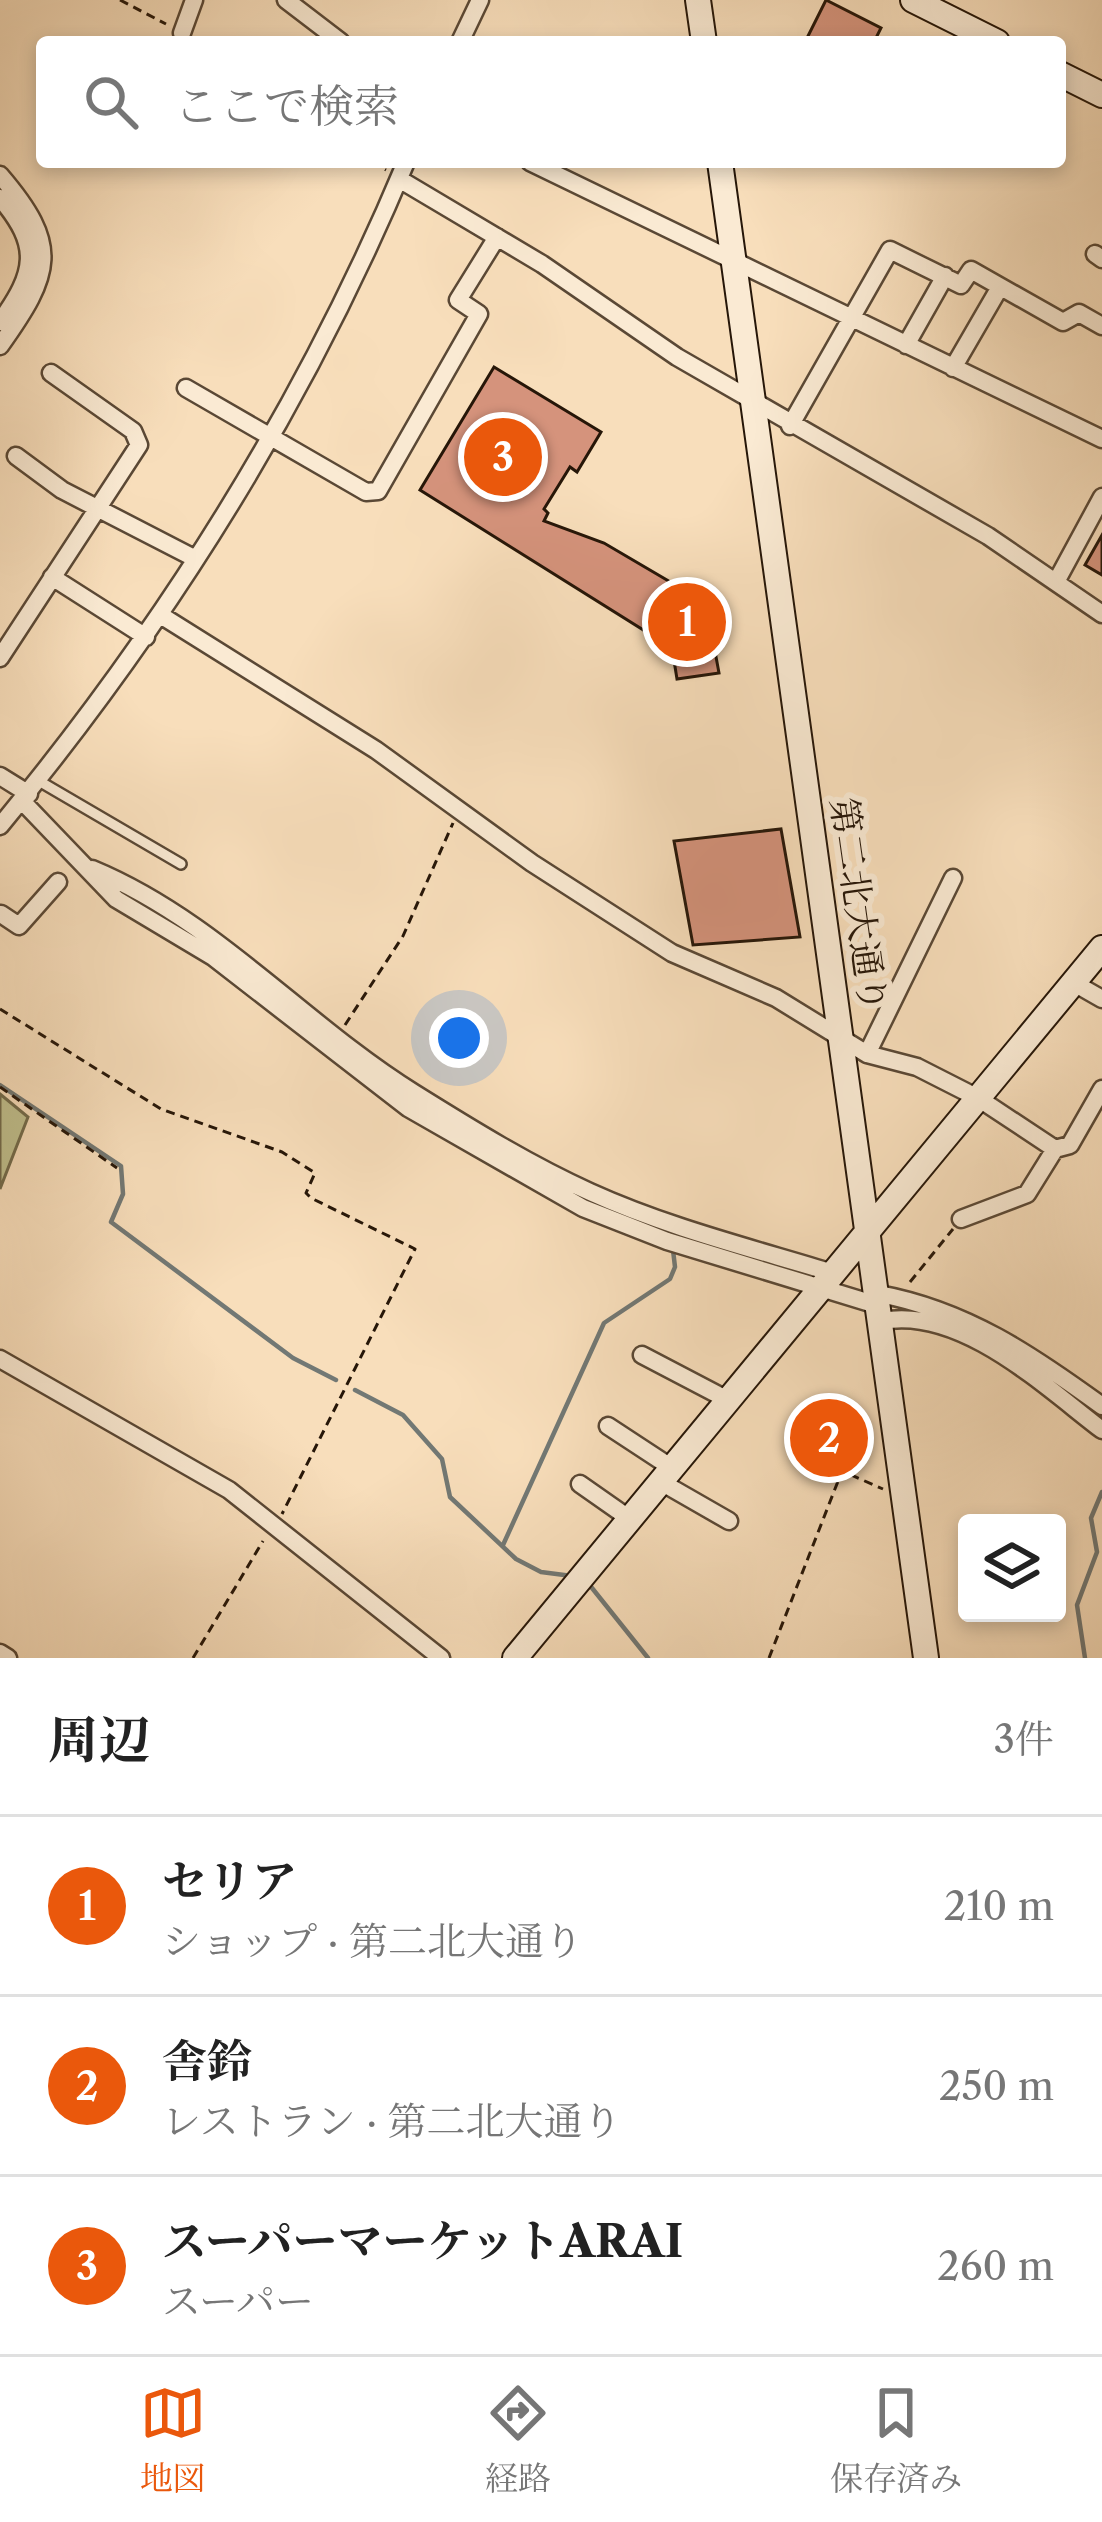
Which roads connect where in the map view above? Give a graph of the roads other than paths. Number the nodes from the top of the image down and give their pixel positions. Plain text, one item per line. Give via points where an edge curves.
1 (194, 0) edge
2 (286, 0) edge
3 (480, 0) edge
4 (698, 0) edge
5 (913, 0) edge
6 (182, 33) road end
7 (333, 36) edge
8 (463, 36) edge
9 (703, 36) edge
10 (985, 36) edge
11 (1066, 77) edge
12 (1102, 95) edge
13 (542, 168) edge
14 (721, 168) edge
15 (403, 170) edge
16 (0, 175) edge
17 (0, 198) edge
18 (497, 237) junction
19 (734, 261) junction
20 (945, 276) junction
21 (1000, 287) junction
22 (850, 319) junction
23 (0, 322) edge
24 (1102, 326) edge
25 (905, 345) junction
26 (0, 346) edge
27 (953, 368) junction
28 (51, 374) dead end
29 (186, 388) dead end
30 (754, 403) junction
31 (790, 426) junction
32 (269, 437) junction
33 (1102, 439) edge
34 (16, 456) dead end
35 (1102, 497) edge
36 (98, 511) junction
37 (196, 559) junction
38 (52, 577) junction
39 (1056, 582) junction
40 (1102, 614) edge
41 (162, 616) junction
42 (146, 638) junction
43 (0, 658) edge
44 (0, 776) edge
45 (21, 797) edge
46 (0, 826) edge
47 (181, 864) dead end
48 (85, 866) junction
49 (953, 878) dead end
50 (58, 882) dead end
51 (0, 914) edge
52 (1102, 948) edge
53 (1074, 983) junction
54 (1102, 999) edge
55 (841, 1037) junction
56 (867, 1054) junction
57 (1102, 1089) edge
58 (978, 1098) junction
59 (413, 1102) junction
60 (1055, 1149) junction
61 (962, 1220) road end
62 (868, 1229) junction
63 (826, 1282) junction
64 (885, 1305) junction
65 (643, 1355) dead end
66 (0, 1359) edge
67 (728, 1400) junction
68 (1098, 1416) edge
69 (608, 1426) dead end
70 (666, 1475) junction
71 (580, 1484) dead end
72 (630, 1519) junction
73 (729, 1521) dead end
74 (0, 1653) edge
75 (8, 1658) edge
76 (441, 1658) edge
77 (514, 1658) edge
78 (926, 1658) edge

1 - 6 street
2 - 7 street
3 - 8 street
4 - 9 street
5 - 10 street
11 - 12 street
13 - 19 street
14 - 19 street, 第二北大通り
15 - 18 street
15 - 32 street via 305,383
16 - 26 street via 29,209 45,254 41,283
17 - 23 street via 22,224 30,261
18 - 30 street
18 - 32 street via 458,300 479,314 378,491 366,492
19 - 22 street
19 - 30 street, 第二北大通り
20 - 21 street via 962,285 971,270
20 - 22 street via 890,250
20 - 25 street
21 - 24 street via 1063,322 1079,313
21 - 27 street
22 - 25 street
22 - 31 street
25 - 27 street
27 - 33 street
28 - 36 street via 133,431 139,445
29 - 32 street
30 - 31 street
30 - 55 street, 第二北大通り
31 - 39 street
32 - 37 street
34 - 36 street
35 - 39 street
36 - 37 street
36 - 38 street
37 - 41 street
38 - 42 street
38 - 43 street
39 - 40 street
41 - 42 street
41 - 55 street via 673,953
42 - 45 street
44 - 45 street
45 - 46 street
45 - 47 lane
45 - 48 street
48 - 59 street via 116,899 225,965
48 - 59 street via 221,945
49 - 56 street
50 - 51 street via 19,926
52 - 53 street
53 - 54 street
53 - 58 street
55 - 56 street
55 - 62 street, 第二北大通り
56 - 58 street via 917,1067
57 - 60 street via 1070,1145
58 - 60 street
58 - 62 street
59 - 63 street via 590,1192
60 - 61 street via 1027,1194
62 - 63 street
62 - 64 street, 第二北大通り
63 - 64 street
63 - 67 street
64 - 68 street via 954,1333
64 - 68 street via 991,1331
64 - 78 street, 第二北大通り
65 - 67 street
66 - 76 street via 229,1490
67 - 70 street
69 - 70 street
70 - 72 street
70 - 73 street
71 - 72 street
72 - 77 street
74 - 75 street

